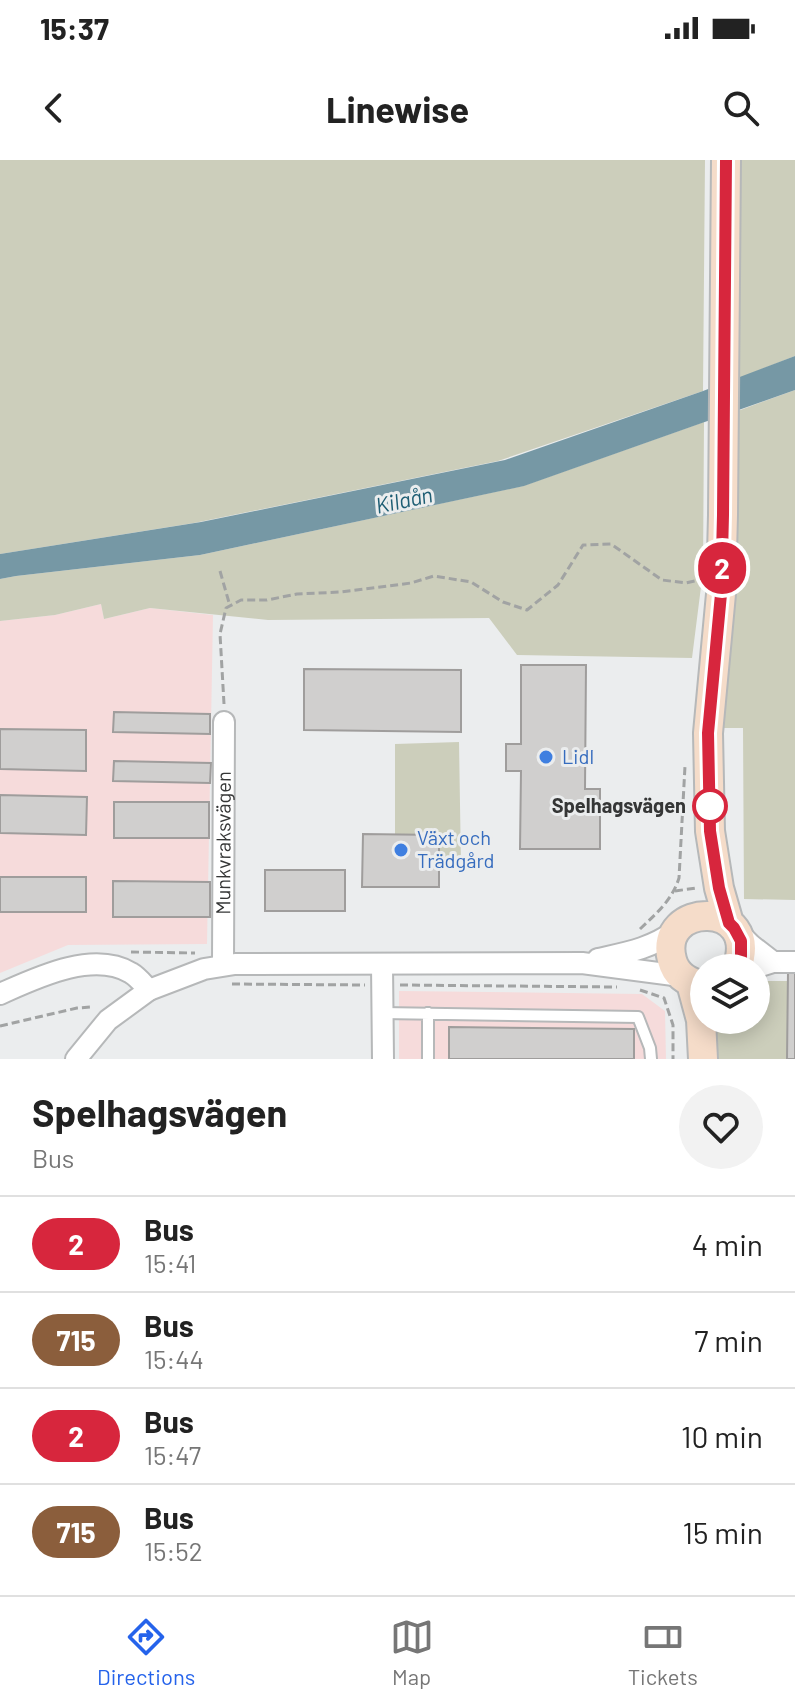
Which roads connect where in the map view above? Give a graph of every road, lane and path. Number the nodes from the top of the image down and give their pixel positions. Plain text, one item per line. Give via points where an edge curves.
1 (726, 160) edge
2 (220, 571) dead end
3 (707, 579) dead end
4 (230, 606) junction
5 (224, 722) joint
6 (710, 831) junction
7 (681, 925) junction
8 (732, 926) junction
9 (741, 954) edge
10 (757, 954) edge
11 (795, 962) edge
12 (582, 963) junction
13 (770, 964) edge
14 (641, 969) junction
15 (224, 975) junction
16 (382, 975) junction
17 (690, 980) edge
18 (690, 981) edge
19 (617, 987) dead end
20 (149, 990) junction
21 (0, 994) edge
22 (382, 1013) junction
23 (428, 1013) junction
24 (108, 1020) junction
25 (0, 1026) edge
26 (76, 1059) edge
27 (383, 1059) edge
28 (428, 1059) edge
29 (651, 1059) edge
30 (673, 1059) edge

1 - 6 main road via 721,594 708,733
2 - 4 path
3 - 4 path via 662,580 611,544 583,545 558,585 527,610 471,582 434,576 341,592 241,600
4 - 5 path via 220,634
5 - 15 street, Munkvraksvägen
6 - 7 main road via 701,888
6 - 8 main road via 719,888
7 - 8 main road via 709,915
7 - 12 street via 641,950
7 - 17 main road via 670,953 673,965
8 - 9 main road
8 - 10 street
11 - 13 street
12 - 14 street
12 - 16 street
14 - 18 street
14 - 30 path via 632,987 664,998 673,1025
15 - 16 street
15 - 16 path
15 - 20 street via 204,969
16 - 19 path
16 - 22 street
20 - 21 street via 131,973 106,965 73,966
20 - 24 street
22 - 23 lane
22 - 27 street
23 - 28 lane
23 - 29 lane via 638,1017
24 - 25 path via 91,1007
24 - 26 street

